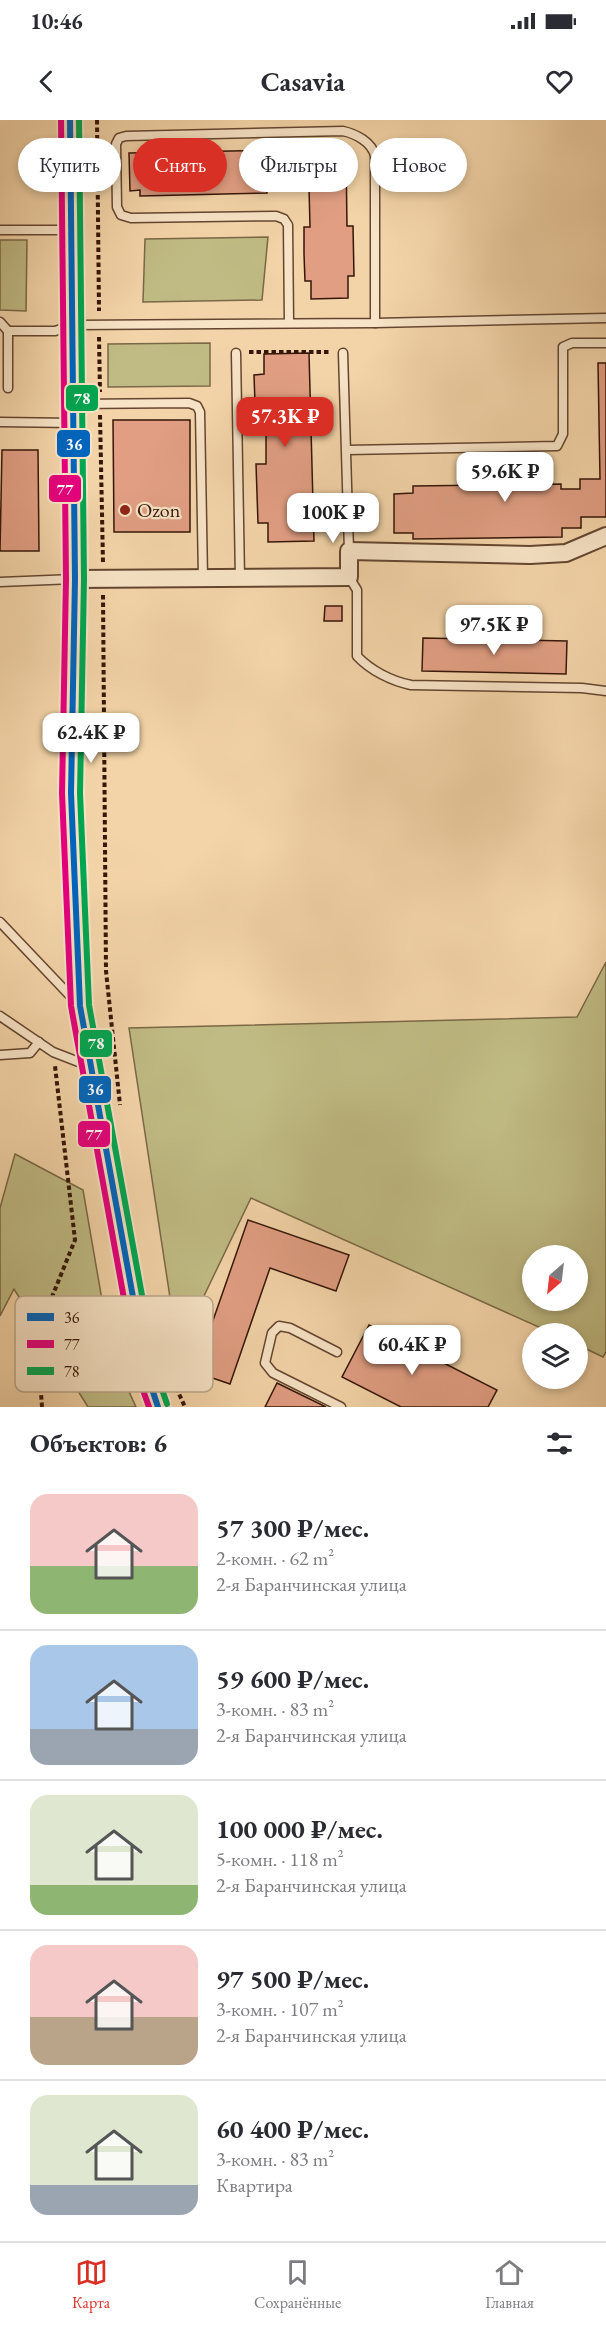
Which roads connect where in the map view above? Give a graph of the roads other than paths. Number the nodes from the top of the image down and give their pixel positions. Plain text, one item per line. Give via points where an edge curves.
1 (70, 120) edge
2 (0, 230) edge
3 (71, 230) junction
4 (606, 318) edge
5 (0, 322) edge
6 (289, 323) junction
7 (375, 323) junction
8 (73, 325) junction
9 (8, 331) junction
10 (606, 343) edge
11 (236, 353) road end
12 (343, 353) road end
13 (8, 388) dead end
14 (74, 414) junction
15 (0, 422) edge
16 (347, 450) junction
17 (606, 536) edge
18 (349, 551) junction
19 (349, 577) junction
20 (203, 578) junction
21 (240, 578) junction
22 (75, 579) junction
23 (0, 582) edge
24 (606, 691) edge
25 (0, 922) edge
26 (80, 1006) junction
27 (0, 1017) edge
28 (39, 1042) junction
29 (0, 1055) edge
30 (89, 1066) junction
31 (132, 1296) edge
32 (338, 1352) dead end
33 (153, 1392) edge
34 (158, 1407) edge
35 (341, 1407) edge

1 - 3 street
2 - 3 lane
3 - 8 street
4 - 7 lane
5 - 9 lane
6 - 7 lane
6 - 7 lane via 288,225 284,219 121,215 117,207 119,138 343,131 357,135 374,150 375,156
6 - 8 lane
8 - 9 lane via 56,331
8 - 14 street
9 - 13 lane
10 - 16 lane via 572,343 563,347 563,434 556,446
11 - 21 lane
12 - 16 lane
14 - 15 lane
14 - 20 lane via 100,404 197,406
14 - 22 street
16 - 18 lane
17 - 18 street via 566,553
18 - 19 street
19 - 21 street
19 - 24 lane via 357,590 357,656 391,679 411,685
20 - 21 street
20 - 22 street
22 - 23 lane
22 - 26 street via 71,793
25 - 26 lane
26 - 30 street
27 - 28 lane
28 - 29 lane via 30,1053
28 - 30 lane
30 - 31 street
32 - 35 lane via 279,1326 272,1333 265,1363 273,1372
33 - 34 street

